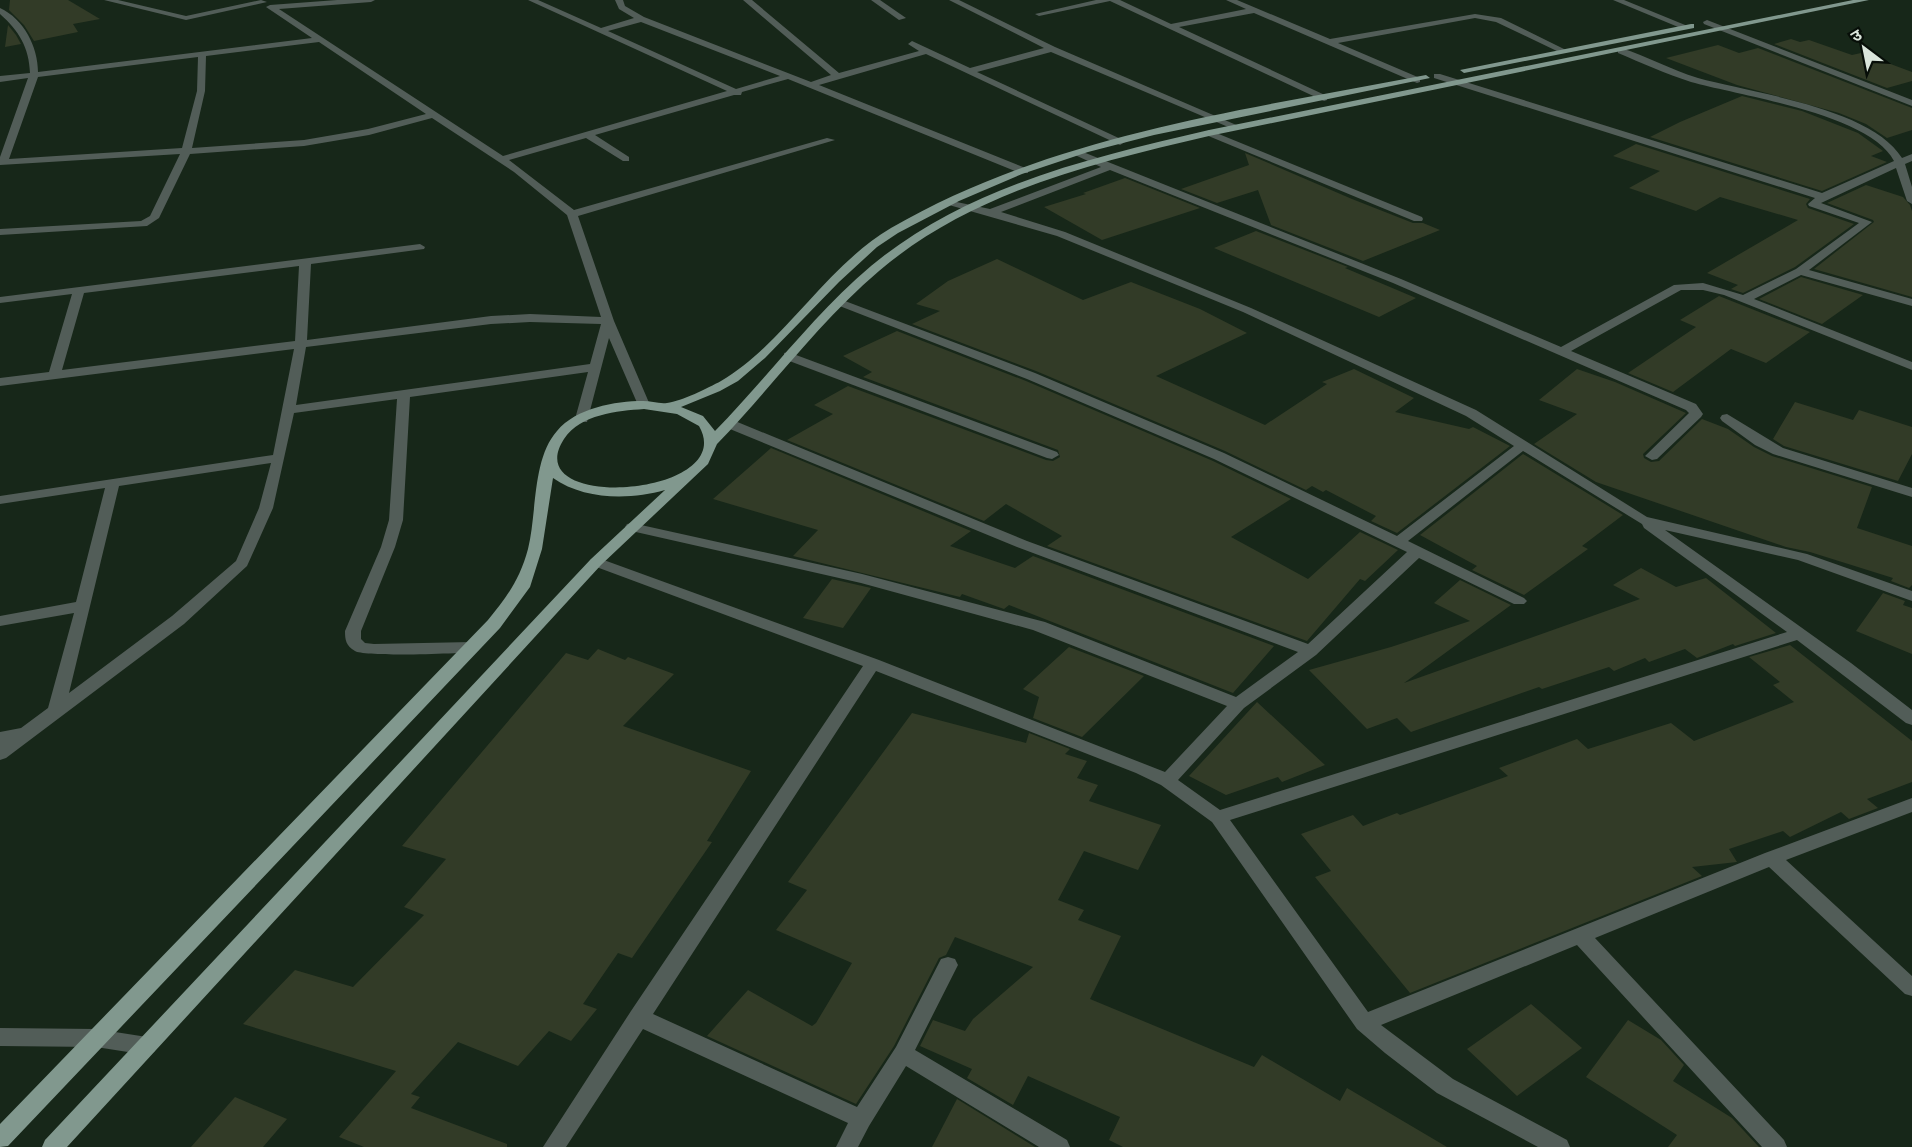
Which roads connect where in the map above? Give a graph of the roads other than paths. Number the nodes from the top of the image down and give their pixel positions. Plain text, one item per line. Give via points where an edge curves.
1 (108, 0) edge
2 (371, 0) edge
3 (532, 0) edge
4 (619, 0) edge
5 (747, 0) edge
6 (875, 0) edge
7 (953, 0) edge
8 (1107, 0) edge
9 (1114, 0) edge
10 (1230, 0) edge
11 (1617, 0) edge
12 (1821, 0) edge
13 (1865, 0) edge
14 (265, 4) edge
15 (0, 10) edge
16 (1255, 10) junction
17 (1039, 14) dead end
18 (902, 18) dead end
19 (641, 19) junction
20 (1707, 22) junction
21 (1172, 26) junction
22 (1686, 27) junction
23 (1724, 29) junction
24 (601, 31) junction
25 (318, 40) junction
26 (1328, 42) junction
27 (912, 44) dead end
28 (1052, 49) junction
29 (928, 51) junction
30 (1564, 51) junction
31 (1621, 51) junction
32 (202, 55) junction
33 (969, 71) junction
34 (34, 75) junction
35 (789, 76) junction
36 (837, 76) junction
37 (1437, 76) junction
38 (0, 79) edge
39 (1417, 80) junction
40 (1457, 82) junction
41 (809, 85) junction
42 (738, 93) junction
43 (1324, 98) junction
44 (1912, 103) edge
45 (432, 115) junction
46 (1218, 119) junction
47 (1236, 127) junction
48 (1209, 133) junction
49 (589, 135) junction
50 (830, 140) dead end
51 (1120, 142) junction
52 (186, 151) junction
53 (1078, 153) junction
54 (1912, 157) edge
55 (502, 159) junction
56 (626, 159) dead end
57 (1094, 160) junction
58 (1, 162) edge
59 (1900, 162) junction
60 (1110, 167) junction
61 (1024, 171) junction
62 (1911, 196) edge
63 (1823, 197) junction
64 (947, 203) junction
65 (972, 207) junction
66 (991, 212) junction
67 (572, 214) junction
68 (1418, 219) dead end
69 (0, 232) edge
70 (420, 247) dead end
71 (305, 263) junction
72 (1800, 271) junction
73 (79, 290) junction
74 (0, 300) edge
75 (1744, 300) junction
76 (841, 303) junction
77 (1912, 303) edge
78 (608, 321) junction
79 (301, 343) junction
80 (1563, 351) junction
81 (788, 356) junction
82 (1912, 366) edge
83 (594, 367) junction
84 (55, 374) junction
85 (0, 382) edge
86 (404, 393) junction
87 (644, 405) junction
88 (669, 407) junction
89 (289, 410) junction
90 (1727, 418) dead end
91 (582, 419) junction
92 (730, 424) junction
93 (711, 442) junction
94 (1523, 445) junction
95 (1053, 455) dead end
96 (1652, 456) dead end
97 (279, 458) junction
98 (549, 460) junction
99 (703, 461) junction
100 (113, 483) junction
101 (1912, 493) edge
102 (0, 500) edge
103 (1642, 520) junction
104 (632, 527) junction
105 (1398, 542) junction
106 (1417, 551) junction
107 (596, 562) junction
108 (1912, 596) edge
109 (1519, 601) dead end
110 (82, 606) junction
111 (0, 621) edge
112 (1798, 634) junction
113 (472, 647) junction
114 (1310, 651) junction
115 (873, 664) junction
116 (1238, 704) junction
117 (56, 711) junction
118 (1912, 719) edge
119 (26, 733) junction
120 (0, 738) edge
121 (0, 754) edge
122 (1167, 781) junction
123 (1912, 805) edge
124 (1218, 817) junction
125 (1772, 858) junction
126 (1581, 936) junction
127 (948, 965) dead end
128 (1912, 988) edge
129 (638, 1017) junction
130 (1364, 1023) junction
131 (0, 1037) edge
132 (96, 1038) junction
133 (147, 1046) junction
134 (903, 1053) junction
135 (861, 1119) junction
136 (0, 1139) edge
137 (53, 1147) edge
138 (554, 1147) edge
139 (847, 1147) edge
140 (1059, 1147) edge
141 (1559, 1147) edge
142 (1776, 1147) edge

1 - 14 street via 186,18
2 - 14 street
3 - 24 street
4 - 19 street via 622,7
5 - 36 street
6 - 18 street
7 - 28 street
8 - 17 street
9 - 21 street
10 - 16 street
11 - 22 street
12 - 20 main road
13 - 23 main road
14 - 25 street
15 - 34 street via 26,34 33,53
16 - 21 street
16 - 26 street
19 - 24 street
19 - 35 street
20 - 22 main road
20 - 23 street
21 - 43 street
22 - 30 main road
23 - 31 main road
23 - 44 street
24 - 42 street
25 - 32 street
25 - 45 street
26 - 30 street via 1475,16 1498,20
26 - 39 street
27 - 29 street
28 - 33 street
28 - 46 street
29 - 33 street
29 - 36 street
30 - 37 main road
31 - 40 main road
31 - 59 street via 1694,80 1774,99 1842,121 1884,143
32 - 34 street
32 - 52 street via 201,91
33 - 51 street
34 - 38 street
34 - 58 street
35 - 41 street
35 - 42 street
36 - 41 street
37 - 39 main road
37 - 40 street
39 - 43 main road
40 - 47 main road
40 - 63 street
41 - 61 street
42 - 49 street
43 - 46 main road
45 - 52 street via 369,132 304,143
45 - 55 street
46 - 47 street
46 - 51 main road
47 - 48 main road
48 - 57 main road
48 - 68 street
49 - 55 street
49 - 56 street
50 - 67 street
51 - 53 main road
52 - 58 street
52 - 69 street via 154,218 143,224
53 - 57 street
53 - 61 main road
54 - 59 street
55 - 67 street
57 - 60 street
57 - 65 main road
59 - 62 street
59 - 63 street
60 - 66 street
60 - 80 street
61 - 64 main road
63 - 72 street via 1813,204 1867,222
64 - 65 street
64 - 88 main road via 891,232 851,265 742,373 716,390
65 - 66 street
65 - 76 main road via 914,238 875,268
66 - 94 street via 1061,234 1247,310 1472,413
67 - 78 street
70 - 71 street
71 - 73 street
71 - 79 street
72 - 75 street
72 - 77 street
73 - 74 street
73 - 84 street
75 - 80 street via 1692,284 1678,287
75 - 82 street
76 - 81 main road
76 - 105 street via 1030,376 1219,456
78 - 79 street via 491,320
78 - 83 street
78 - 87 street
79 - 84 street
79 - 89 street
80 - 96 street via 1692,407 1696,414
81 - 92 main road
81 - 95 street
83 - 86 street
83 - 91 street
84 - 85 street
86 - 89 street
86 - 113 street via 396,520 353,631 353,641 361,648 374,649
87 - 88 main road
87 - 91 main road via 602,411
88 - 93 main road via 700,421
89 - 97 street
90 - 101 street via 1778,451
91 - 98 main road via 563,430 552,445
92 - 93 main road
92 - 114 street via 1022,544
93 - 99 main road
94 - 103 street
94 - 105 street
97 - 100 street
97 - 117 street via 266,508 242,563 178,620
98 - 99 main road via 555,473 569,483 614,493 666,484 688,474
98 - 113 main road via 535,549 522,587
99 - 104 main road
100 - 102 street
100 - 110 street
103 - 108 street via 1802,557
103 - 112 street
104 - 107 main road
104 - 116 street via 862,579 1040,626
105 - 106 street
106 - 109 street
106 - 114 street
107 - 115 street
107 - 133 main road
110 - 111 street
110 - 117 street
112 - 118 street
112 - 124 street
113 - 132 main road
114 - 116 street
115 - 122 street
115 - 129 street
116 - 122 street
117 - 119 street
119 - 120 street
119 - 121 street
122 - 124 street
123 - 125 street
124 - 130 street
125 - 126 street
125 - 128 street
126 - 130 street
126 - 142 street
127 - 134 street
129 - 135 street
129 - 138 street
130 - 141 street via 1444,1086
131 - 132 street
132 - 133 street
132 - 136 main road
133 - 137 main road
134 - 135 street
134 - 140 street
135 - 139 street

